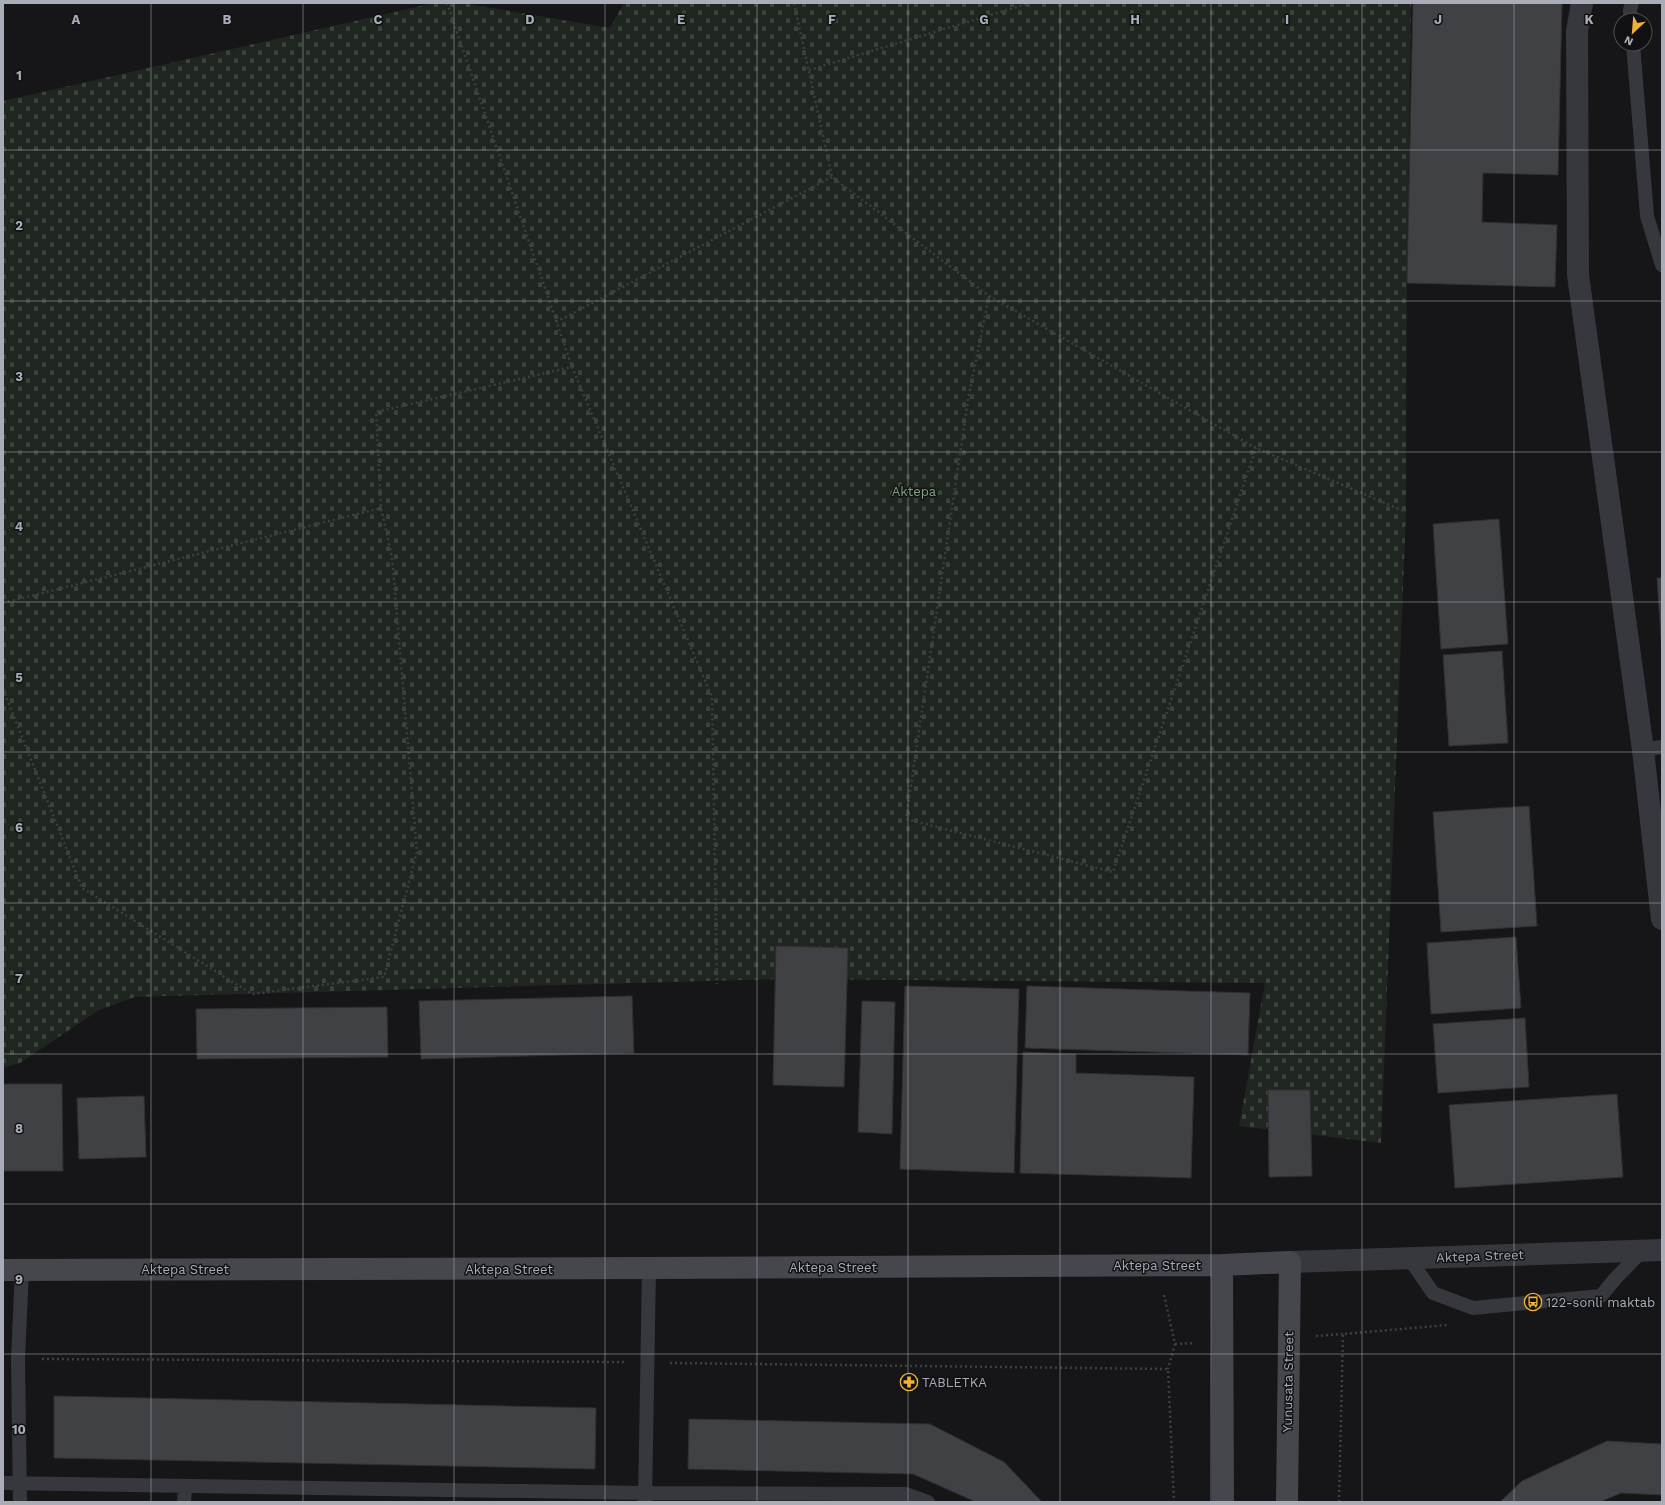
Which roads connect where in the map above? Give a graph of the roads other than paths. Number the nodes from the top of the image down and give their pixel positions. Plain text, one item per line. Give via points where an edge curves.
1 (1582, 3) edge
2 (1634, 52) edge
3 (1662, 265) edge
4 (1652, 749) edge
5 (1662, 919) edge
6 (1653, 1250) edge
7 (1409, 1258) junction
8 (1290, 1262) junction
9 (1222, 1265) junction
10 (649, 1268) junction
11 (12, 1270) edge
12 (3, 1483) edge
13 (20, 1484) junction
14 (185, 1486) junction
15 (528, 1496) edge
16 (645, 1497) edge
17 (20, 1502) edge
18 (184, 1502) edge
19 (928, 1502) edge
20 (1223, 1502) edge
21 (1287, 1502) edge

1 - 4 street via 1578,31 1578,275
2 - 3 lane via 1647,216
4 - 5 street
6 - 7 street, Aktepa Street
6 - 7 lane via 1615,1279 1602,1296 1473,1308 1433,1293
7 - 8 street, Aktepa Street
8 - 9 street, Aktepa Street
8 - 21 street, Yunusata Street
9 - 10 street, Aktepa Street
9 - 20 street
10 - 11 street, Aktepa Street
10 - 16 lane
11 - 13 lane via 18,1359
12 - 13 lane
13 - 14 lane
13 - 17 lane
14 - 15 lane
14 - 18 lane
15 - 16 lane
16 - 19 lane via 906,1494

